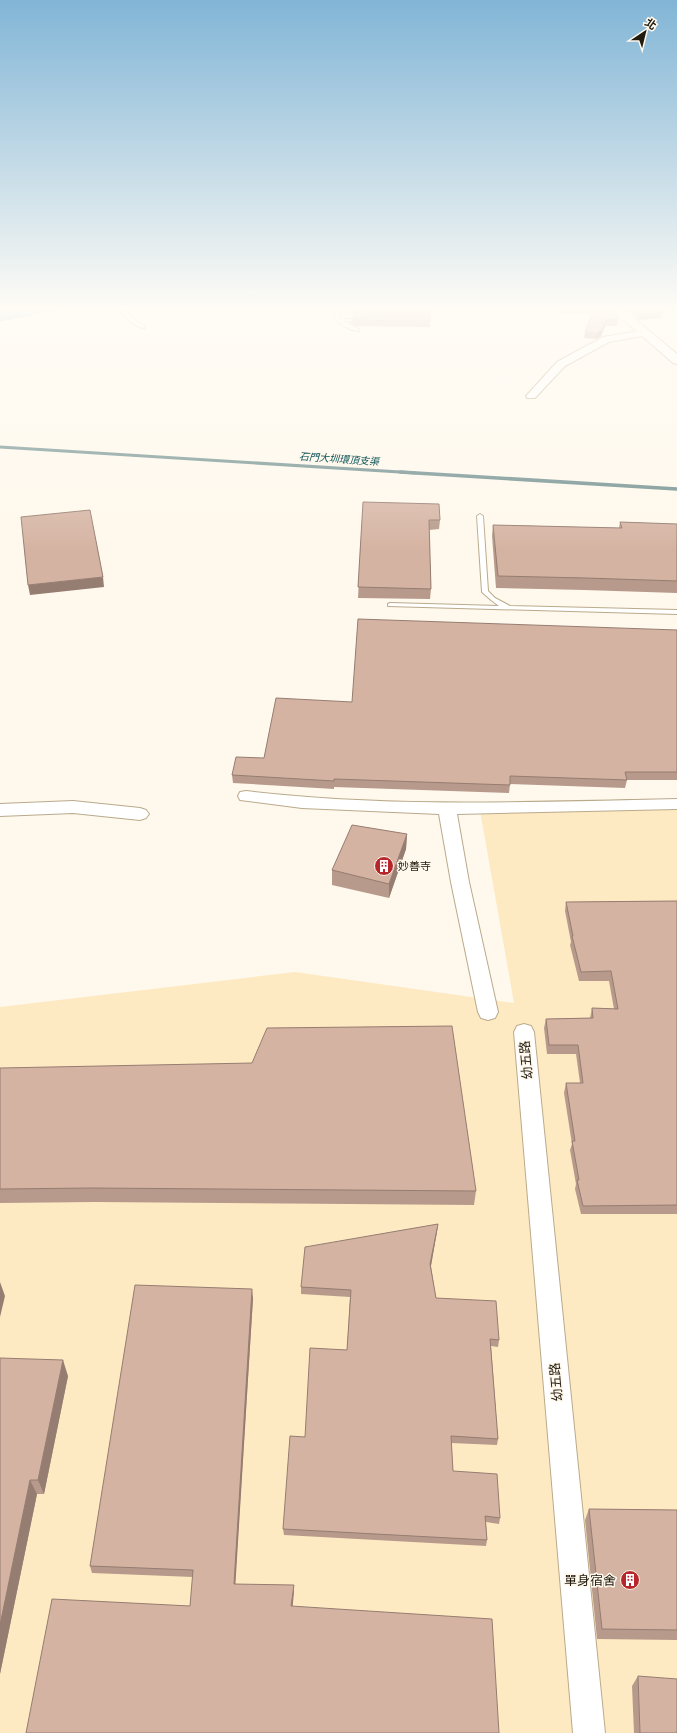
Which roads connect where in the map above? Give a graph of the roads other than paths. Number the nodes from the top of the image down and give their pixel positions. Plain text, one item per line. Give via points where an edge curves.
1 (538, 389) edge
2 (531, 396) dead end
3 (480, 516) dead end
4 (390, 605) dead end
5 (510, 608) junction
6 (677, 612) edge
7 (246, 796) dead end
8 (677, 804) edge
9 (447, 809) junction
10 (0, 810) edge
11 (140, 814) dead end
12 (488, 1012) dead end
13 (524, 1032) dead end
14 (589, 1733) edge

1 - 2 street
3 - 5 lane via 485,592
4 - 5 lane
5 - 6 lane
7 - 9 street via 302,803
8 - 9 street
9 - 12 street
10 - 11 street via 73,807
13 - 14 street, 幼五路

